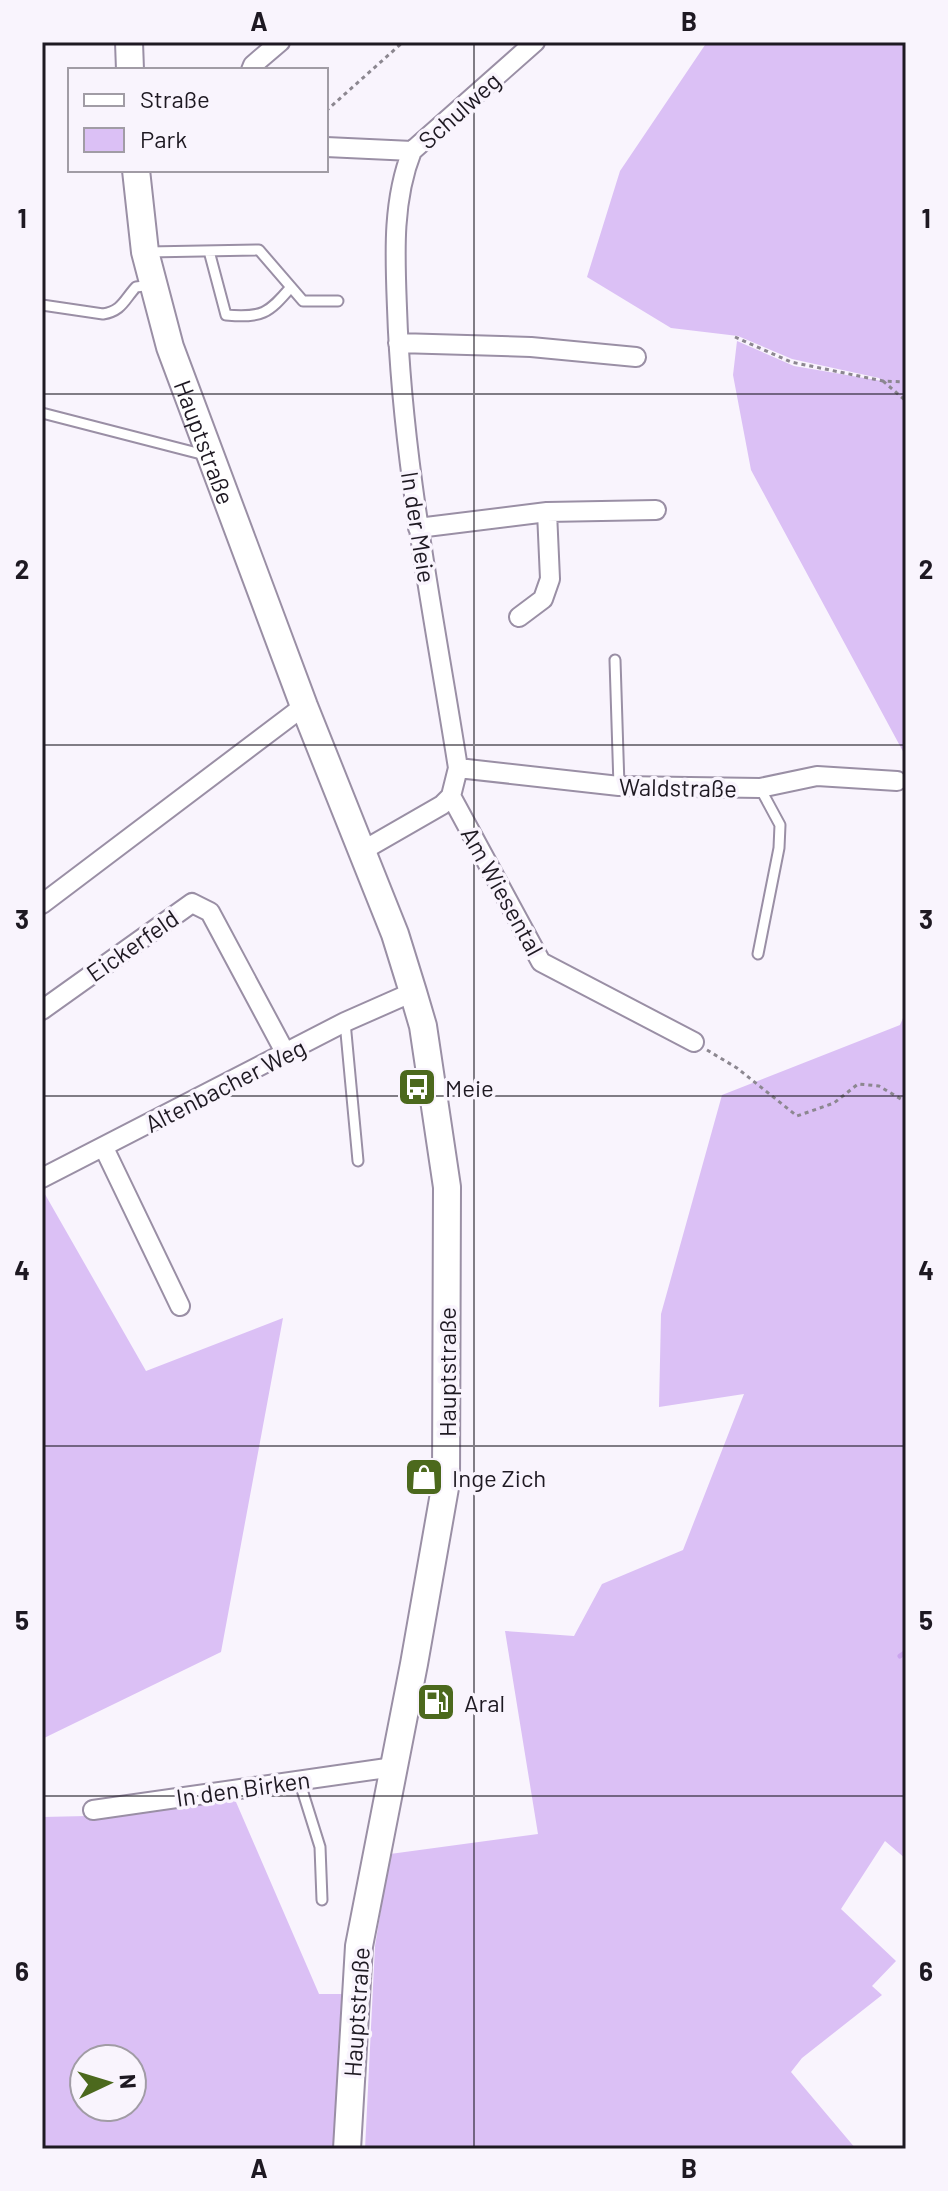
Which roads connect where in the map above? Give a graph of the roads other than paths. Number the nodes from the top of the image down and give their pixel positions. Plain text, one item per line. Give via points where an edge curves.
1 (129, 42) edge
2 (280, 42) edge
3 (535, 42) edge
4 (130, 68) edge
5 (252, 68) edge
6 (328, 147) edge
7 (412, 151) junction
8 (136, 172) edge
9 (209, 251) junction
10 (145, 252) junction
11 (152, 285) junction
12 (291, 287) junction
13 (338, 301) dead end
14 (42, 305) edge
15 (398, 343) junction
16 (636, 357) dead end
17 (42, 413) edge
18 (210, 456) junction
19 (656, 510) dead end
20 (547, 512) junction
21 (418, 528) junction
22 (519, 617) dead end
23 (615, 660) dead end
24 (304, 706) junction
25 (458, 768) junction
26 (897, 781) dead end
27 (619, 786) junction
28 (760, 788) junction
29 (451, 796) junction
30 (362, 851) junction
31 (42, 904) edge
32 (758, 954) dead end
33 (413, 992) junction
34 (42, 1010) edge
35 (345, 1022) junction
36 (694, 1042) road end
37 (286, 1054) junction
38 (104, 1148) junction
39 (358, 1161) dead end
40 (42, 1178) edge
41 (180, 1306) dead end
42 (394, 1767) junction
43 (299, 1780) junction
44 (93, 1810) dead end
45 (322, 1900) dead end
46 (347, 2149) edge

1 - 4 main road
2 - 5 street
3 - 7 street, Schulweg
6 - 7 street, Schulweg
7 - 15 street, In der Meie via 395,239
8 - 10 main road, Hauptstraße
9 - 10 lane
9 - 12 lane via 259,250
9 - 12 lane via 226,315 249,317 270,311
10 - 11 main road, Hauptstraße
11 - 14 lane via 136,287 112,313
11 - 18 main road, Hauptstraße
12 - 13 lane via 303,301
15 - 16 street
15 - 21 street, In der Meie
17 - 18 lane
18 - 24 main road, Hauptstraße
19 - 20 street
20 - 21 street
20 - 22 street via 550,579 543,599
21 - 25 street, In der Meie
23 - 27 lane
24 - 30 main road, Hauptstraße
24 - 31 street
25 - 27 street, Waldstraße
25 - 29 street, In der Meie
26 - 28 street, Waldstraße via 817,776
27 - 28 street, Waldstraße
28 - 32 lane via 780,825
29 - 30 street
29 - 36 street, Am Wiesental via 541,962
30 - 33 main road, Hauptstraße
33 - 35 street, Altenbacher Weg
33 - 42 main road, Hauptstraße via 423,1026 447,1187 446,1482
34 - 37 street, Eickerfeld via 192,903 210,912
35 - 37 street, Altenbacher Weg
35 - 39 lane
37 - 38 street, Altenbacher Weg
38 - 40 street, Altenbacher Weg
38 - 41 street
42 - 43 street, In den Birken
42 - 46 main road, Hauptstraße via 359,1946
43 - 44 street, In den Birken
43 - 45 lane via 320,1847

